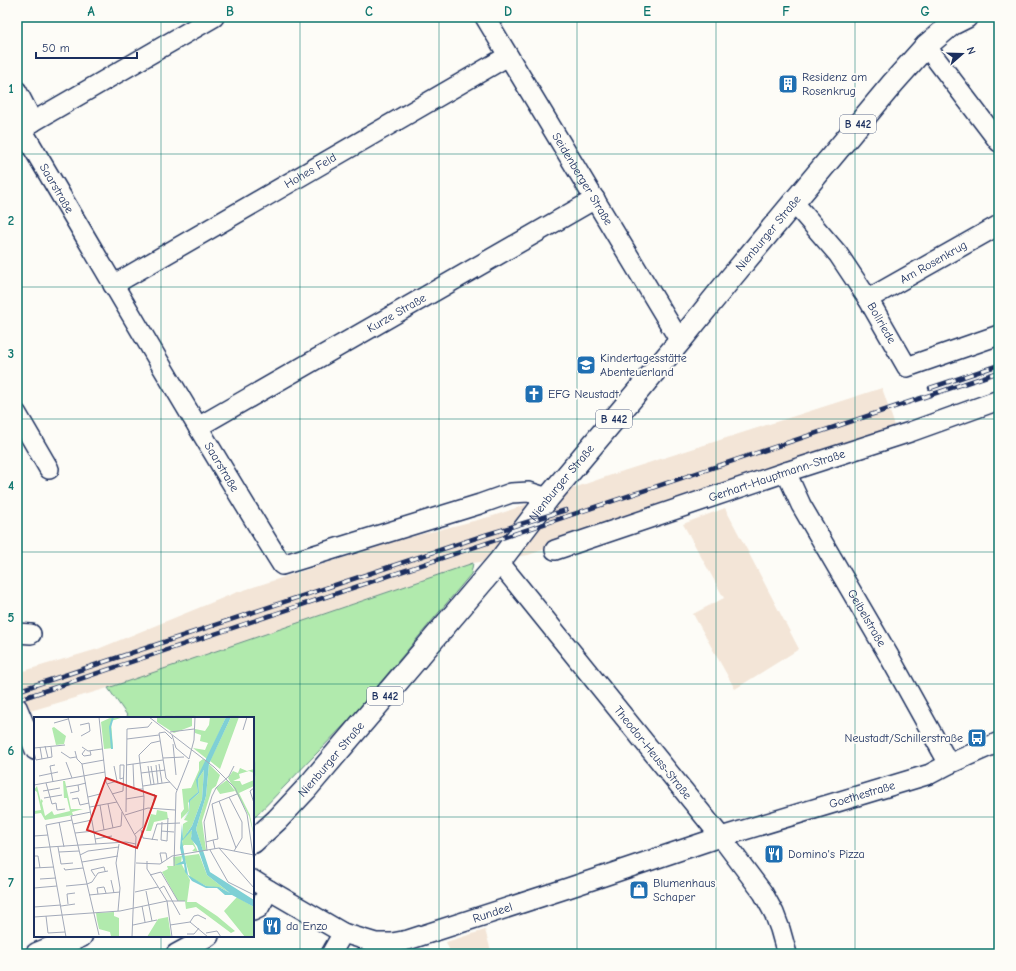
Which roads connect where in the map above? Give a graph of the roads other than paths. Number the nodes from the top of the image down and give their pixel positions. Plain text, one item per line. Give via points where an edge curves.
1 (485, 17) edge
2 (966, 17) edge
3 (206, 19) edge
4 (926, 46) junction
5 (508, 56) junction
6 (17, 91) edge
7 (24, 127) edge
8 (999, 142) edge
9 (595, 199) junction
10 (793, 204) junction
11 (999, 225) edge
12 (113, 285) junction
13 (868, 300) junction
14 (999, 335) edge
15 (680, 341) junction
16 (999, 400) edge
17 (17, 414) edge
18 (198, 427) junction
19 (49, 469) dead end
20 (786, 472) junction
21 (548, 498) junction
22 (555, 550) dead end
23 (499, 562) junction
24 (17, 707) edge
25 (999, 742) edge
26 (34, 748) edge
27 (949, 764) junction
28 (722, 837) junction
29 (254, 841) edge
30 (254, 881) edge
31 (269, 890) junction
32 (254, 910) edge
33 (343, 933) junction
34 (207, 937) edge
35 (69, 942) edge
36 (37, 954) edge
37 (176, 954) edge
38 (331, 954) edge
39 (787, 954) edge

1 - 5 street, Seidenberger Straße
2 - 4 main road, Nienburger Straße / B 442 via 952,24
3 - 7 street
4 - 8 street
4 - 10 main road, Nienburger Straße / B 442 via 893,82
5 - 9 street, Seidenberger Straße
5 - 12 street, Hohes Feld
6 - 7 street, Saarstraße
7 - 12 street, Saarstraße
9 - 15 street, Seidenberger Straße
9 - 18 street, Kurze Straße
10 - 13 street, Bollriede via 838,254
10 - 15 main road, Nienburger Straße / B 442
11 - 13 street, Am Rosenkrug
12 - 18 street, Saarstraße
13 - 14 street, Bollriede via 907,367
15 - 21 main road, Nienburger Straße / B 442
16 - 20 street, Gerhart-Hauptmann-Straße
17 - 19 street
18 - 21 street, Saarstraße via 282,565 511,493 529,492
20 - 22 street, Gerhart-Hauptmann-Straße
20 - 27 street, Geibelstraße via 801,505
21 - 23 main road, Nienburger Straße / B 442
23 - 28 street, Theodor-Heuss-Straße
23 - 29 main road, Nienburger Straße / B 442 via 306,789 278,820
24 - 26 street
25 - 27 street, Goethestraße
27 - 28 street, Goethestraße via 930,774
28 - 33 street, Rundeel via 408,940 392,944 376,943
28 - 39 street, Theodor-Heuss-Straße via 763,893 774,913
30 - 31 street, Rundeel
31 - 32 street
31 - 33 street, Rundeel
33 - 38 street
34 - 37 street
35 - 36 main road

